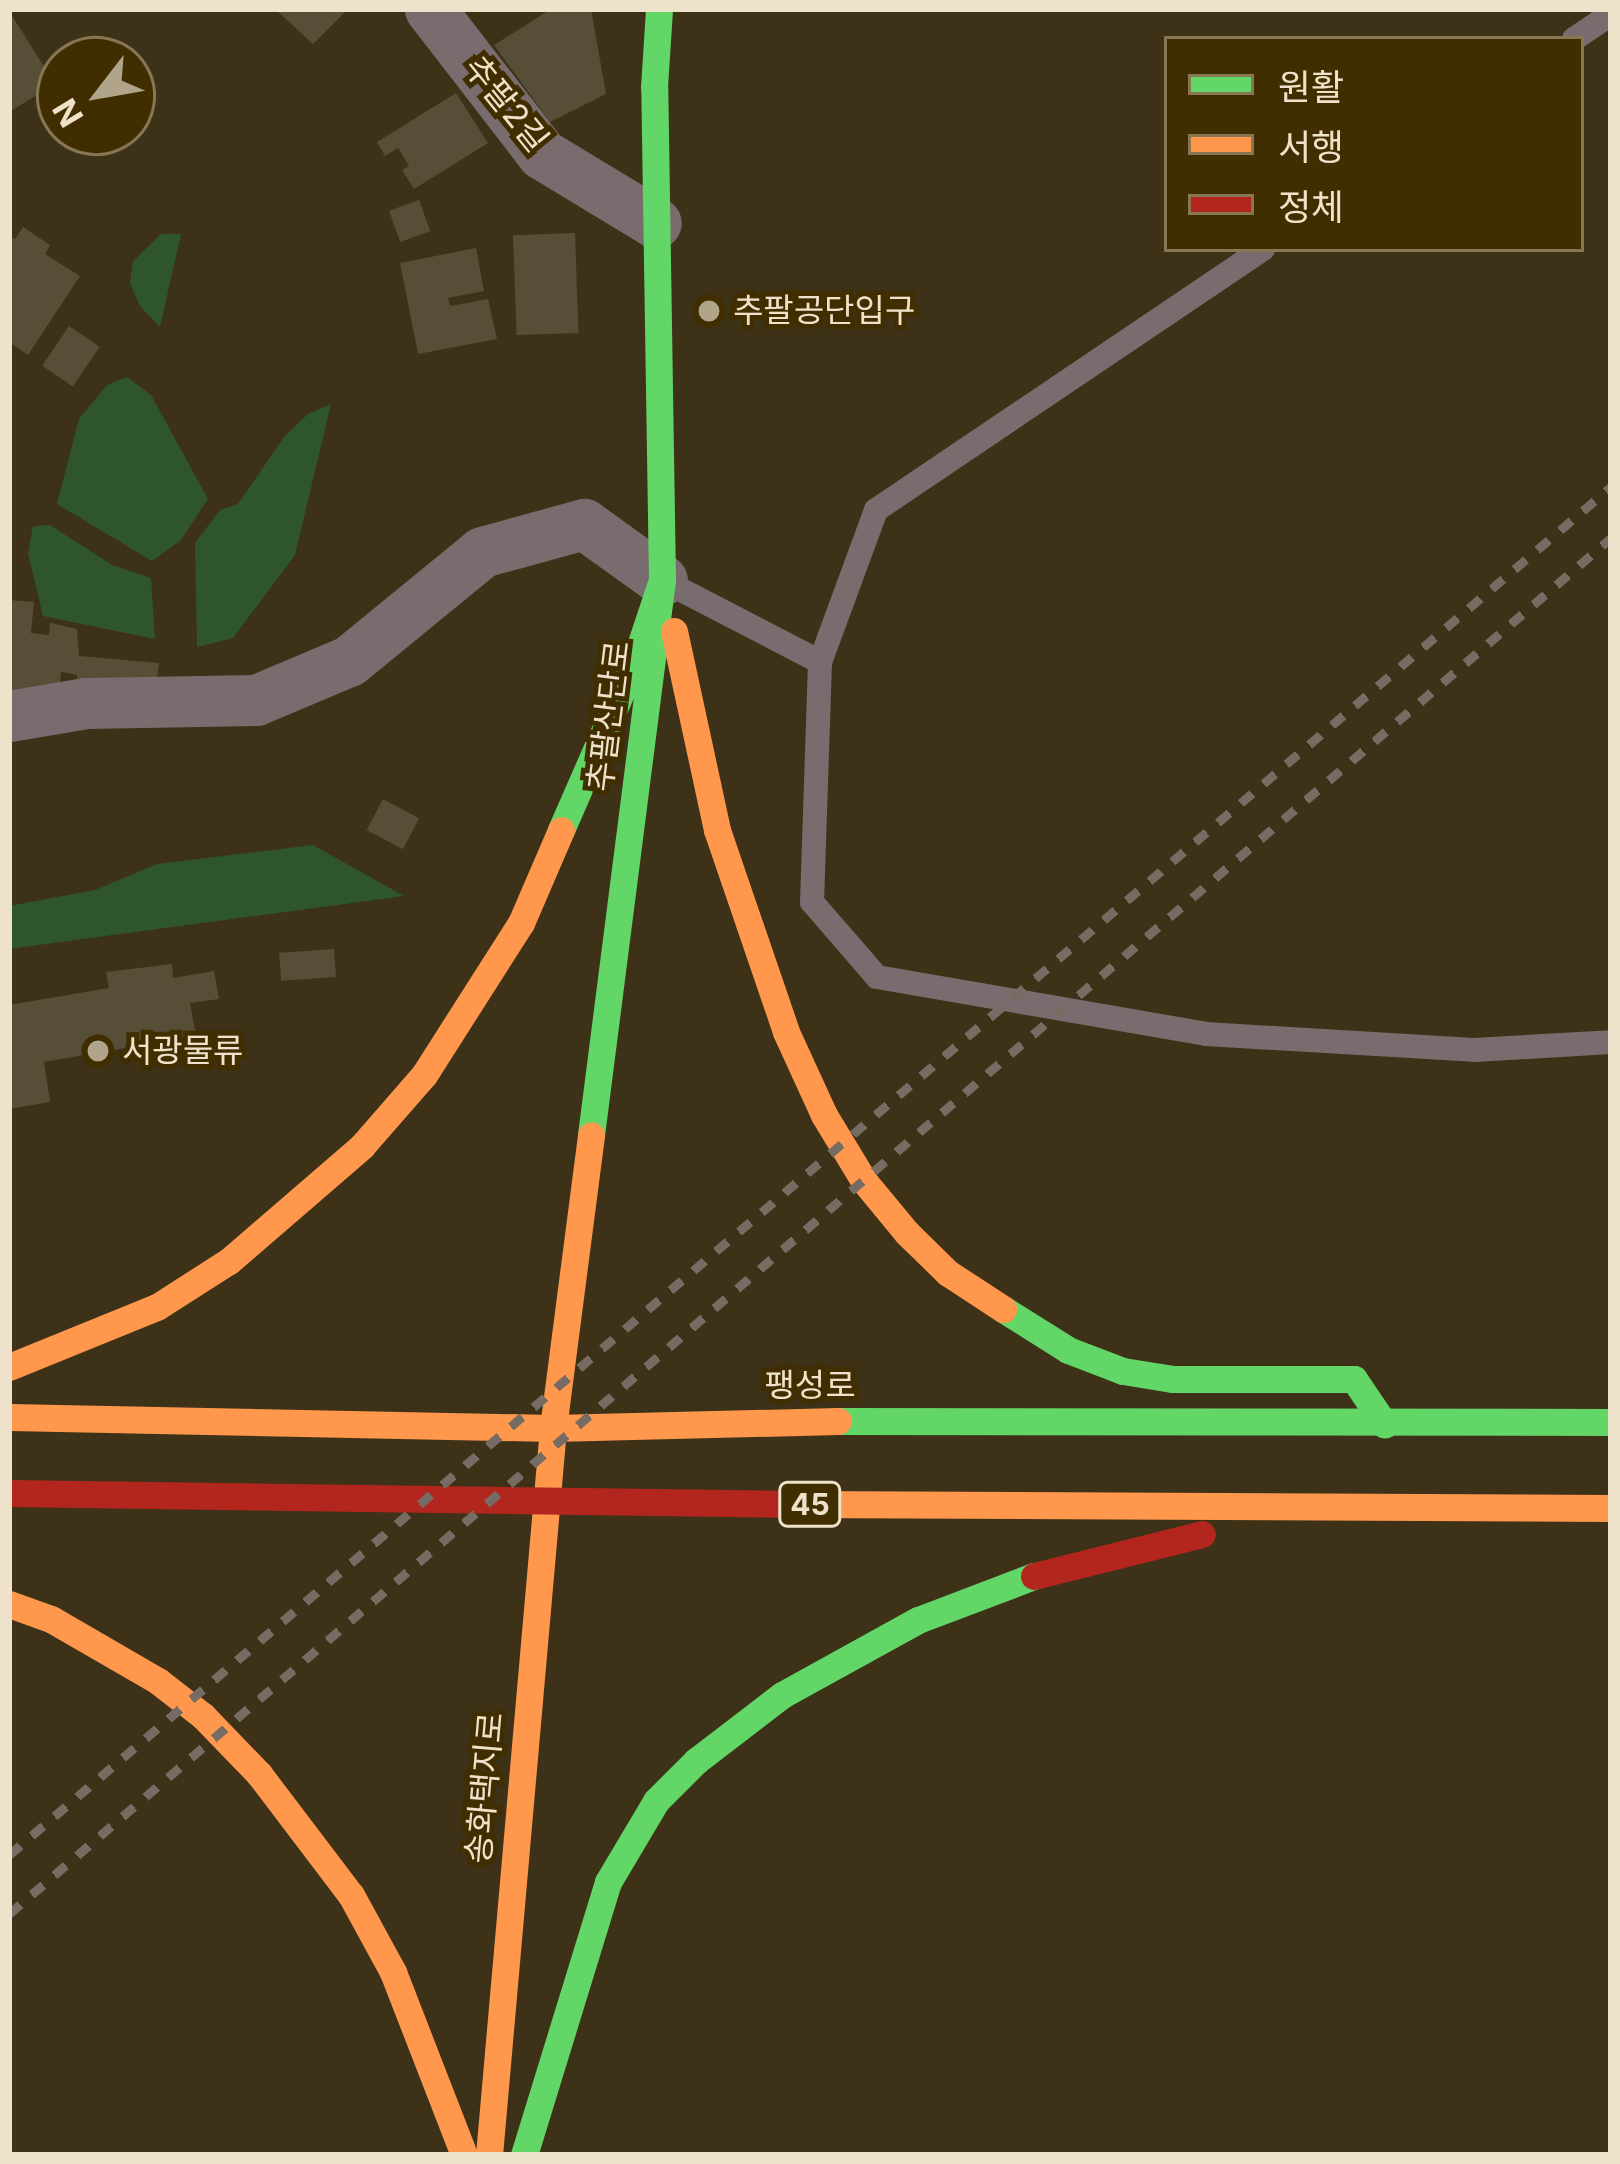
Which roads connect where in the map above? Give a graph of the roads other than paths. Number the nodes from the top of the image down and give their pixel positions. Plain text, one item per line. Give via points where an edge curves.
1 (430, 9) edge
2 (659, 9) edge
3 (1611, 14) edge
4 (1578, 36) edge
5 (656, 223) junction
6 (1259, 252) edge
7 (662, 580) junction
8 (820, 662) junction
9 (9, 716) edge
10 (1611, 1042) edge
11 (9, 1367) edge
12 (9, 1417) edge
13 (1611, 1423) edge
14 (1385, 1425) junction
15 (553, 1428) junction
16 (9, 1493) edge
17 (546, 1503) junction
18 (1423, 1507) junction
19 (1611, 1508) edge
20 (9, 1604) edge
21 (464, 2155) edge
22 (489, 2155) edge
23 (524, 2155) edge

1 - 5 street, 추팔2길 via 542,154
2 - 5 main road, 추팔산단로
3 - 4 lane
5 - 7 main road, 추팔산단로
6 - 8 lane via 876,510
7 - 8 lane
7 - 9 street via 584,524 482,552 349,661 256,700 86,703
7 - 11 main road via 521,923 424,1075 346,1161 229,1261 157,1307
7 - 14 main road via 717,830 786,1032 864,1181 907,1233 948,1273 1068,1350 1173,1378 1354,1379
7 - 15 main road, 추팔산단로
8 - 10 lane via 812,902 877,977 1206,1034 1474,1050
12 - 15 main road, 팽성로
13 - 14 main road, 팽성로
14 - 15 main road, 팽성로 via 770,1421
15 - 17 main road, 송화택지로
16 - 17 main road, 45
17 - 18 main road, 45
17 - 22 main road, 송화택지로
18 - 19 main road, 45
18 - 23 main road via 1287,1520 1064,1564 918,1620 734,1728 656,1801 608,1882
20 - 21 main road via 158,1681 260,1774 351,1894 393,1972

